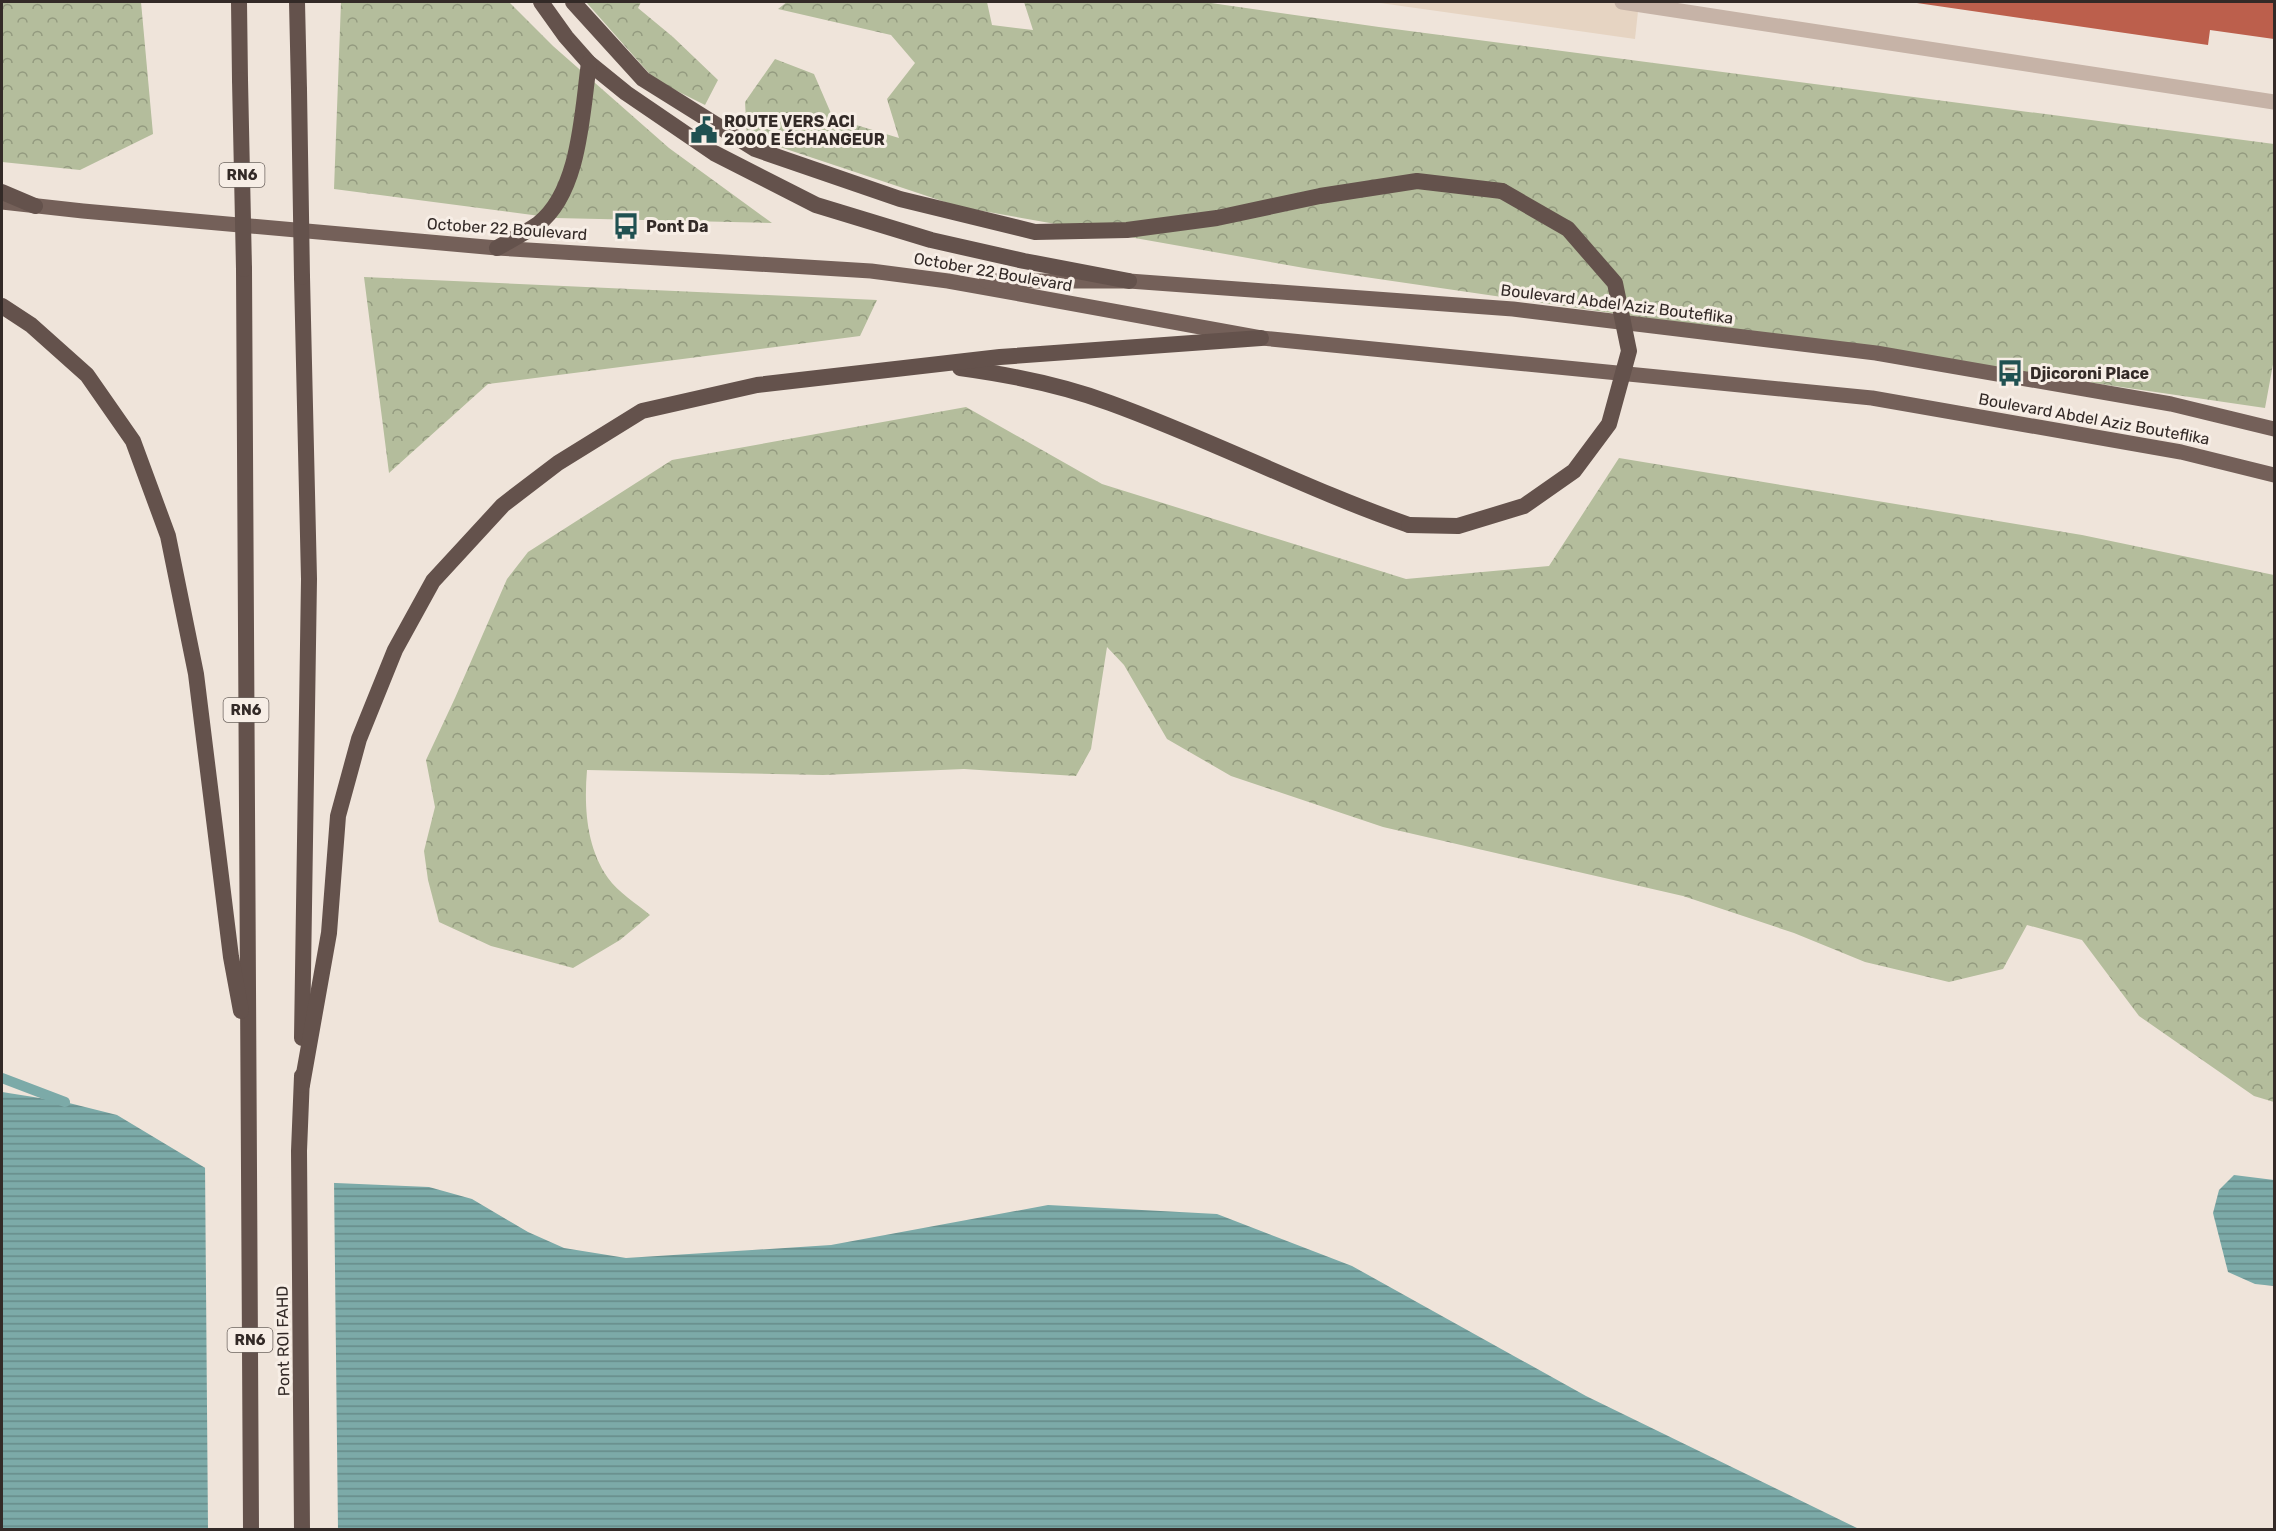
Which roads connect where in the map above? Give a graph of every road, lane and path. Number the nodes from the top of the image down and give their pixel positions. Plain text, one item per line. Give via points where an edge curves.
1 (227, 2) edge
2 (239, 2) edge
3 (297, 2) edge
4 (541, 2) edge
5 (573, 2) edge
6 (1622, 2) edge
7 (589, 63) junction
8 (240, 74) junction
9 (2274, 102) edge
10 (2, 192) edge
11 (2, 202) edge
12 (34, 206) junction
13 (497, 248) junction
14 (948, 281) junction
15 (1129, 281) junction
16 (2, 306) edge
17 (1261, 338) junction
18 (938, 364) junction
19 (2274, 429) edge
20 (2274, 475) edge
21 (249, 1053) junction
22 (302, 1085) junction
23 (251, 1530) edge
24 (302, 1530) edge

1 - 8 highway
2 - 8 highway, RN6
3 - 22 highway, bridge via 309,579
4 - 7 highway
5 - 18 highway, bridge via 643,79 755,148 900,199 1035,232 1127,230 1217,218 1417,181 1502,191 1568,229 1615,283 1629,351 1609,424 1574,471 1524,506 1458,526 1409,525 1109,402 1016,376
6 - 9 lane
7 - 13 highway via 575,160 560,198 539,223
7 - 15 highway via 714,153 816,205 931,240
8 - 21 highway, RN6, bridge
10 - 12 highway
11 - 12 main road, October 22 Boulevard
12 - 13 main road, October 22 Boulevard
13 - 14 main road, October 22 Boulevard via 871,271
14 - 15 main road, Boulevard Abdel Aziz Bouteflika
14 - 17 main road, October 22 Boulevard
15 - 19 main road, Boulevard Abdel Aziz Bouteflika via 1513,309 1876,353 2171,404
16 - 21 highway via 31,325 87,375 133,441 168,536 196,674 231,957
17 - 18 highway
17 - 20 main road, Boulevard Abdel Aziz Bouteflika via 1872,398 2181,452
18 - 22 highway via 758,385 642,411 558,463 502,505 433,581 395,650 359,739 338,816 328,933
21 - 23 highway, RN6
22 - 24 highway, Pont ROI FAHD

